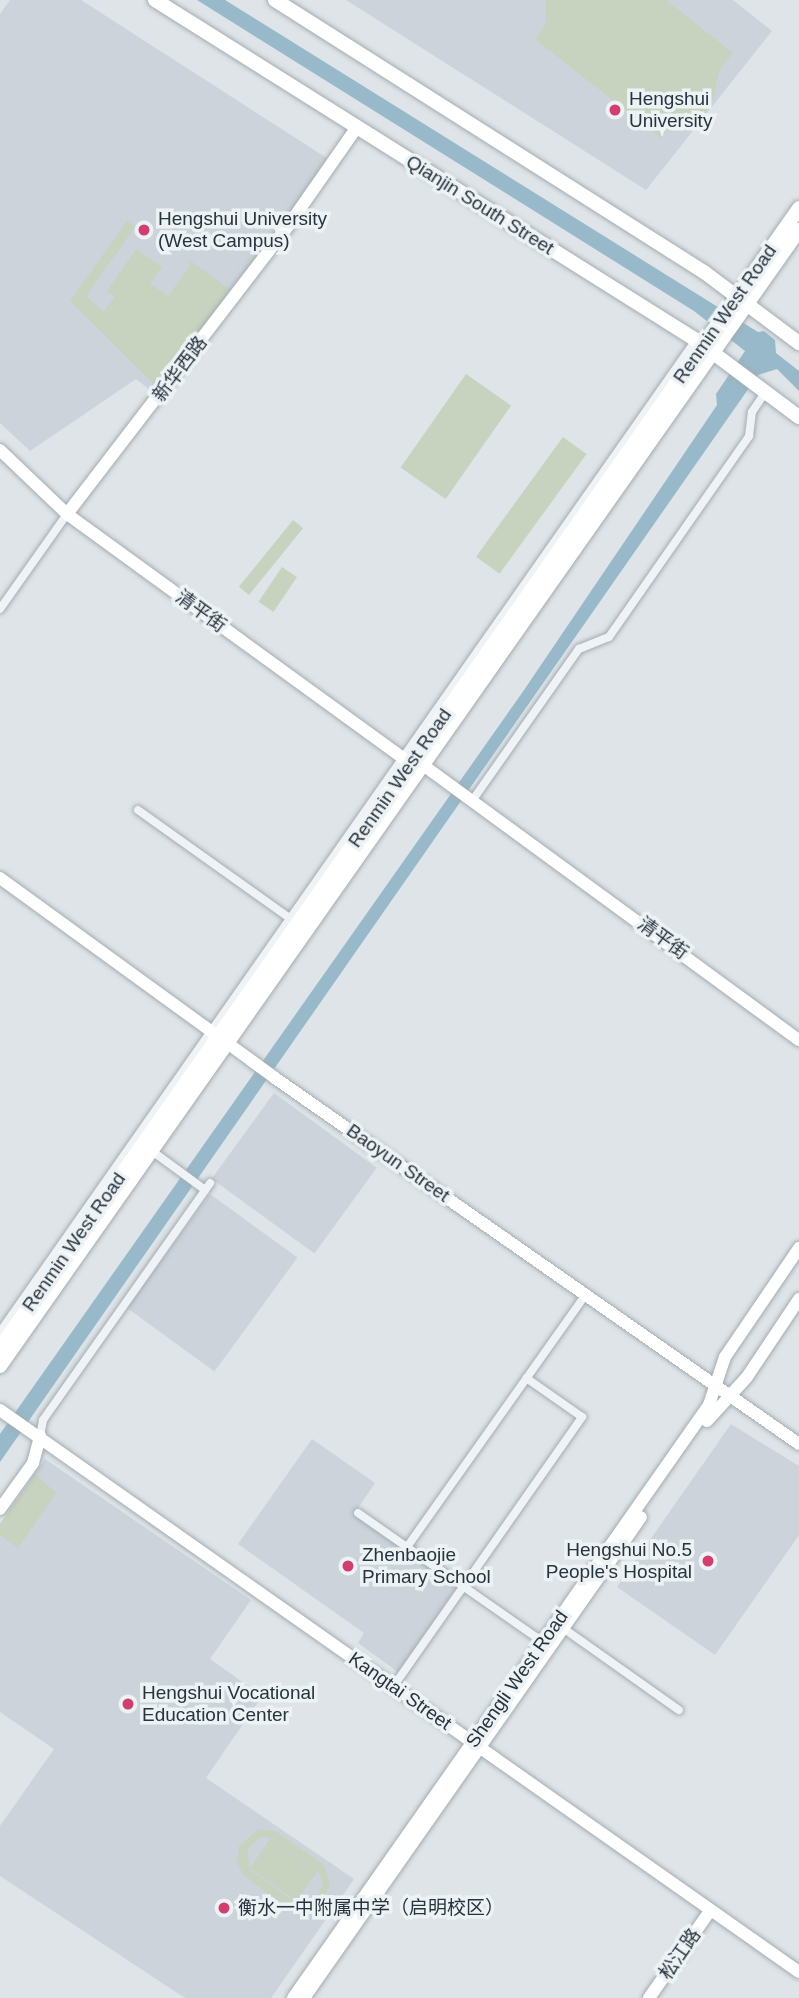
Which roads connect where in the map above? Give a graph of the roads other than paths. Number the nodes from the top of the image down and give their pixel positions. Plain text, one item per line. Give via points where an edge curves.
1 (155, 0) edge
2 (275, 0) edge
3 (357, 127) junction
4 (799, 208) edge
5 (799, 230) edge
6 (740, 304) junction
7 (799, 343) edge
8 (708, 344) junction
9 (764, 390) junction
10 (799, 417) edge
11 (0, 450) edge
12 (67, 514) junction
13 (0, 609) edge
14 (412, 762) junction
15 (471, 800) junction
16 (138, 810) dead end
17 (0, 878) edge
18 (294, 921) junction
19 (220, 1035) junction
20 (799, 1040) edge
21 (152, 1151) junction
22 (799, 1248) edge
23 (586, 1294) junction
24 (799, 1299) edge
25 (0, 1332) edge
26 (0, 1348) edge
27 (0, 1366) edge
28 (526, 1378) junction
29 (716, 1386) junction
30 (730, 1395) junction
31 (2, 1412) edge
32 (40, 1436) junction
33 (799, 1444) edge
34 (0, 1509) edge
35 (358, 1513) dead end
36 (407, 1547) junction
37 (463, 1587) junction
38 (563, 1628) junction
39 (542, 1642) junction
40 (393, 1687) junction
41 (679, 1710) dead end
42 (476, 1745) junction
43 (710, 1911) junction
44 (799, 1972) edge
45 (293, 1998) edge
46 (304, 1998) edge
47 (649, 1998) edge

1 - 3 main road, Qianjin South Street
2 - 6 main road
3 - 8 main road, Qianjin South Street
3 - 12 street, 新华西路 via 288,226
4 - 6 main road, Renmin West Road
5 - 6 main road, Renmin West Road
6 - 7 main road
6 - 8 main road, Renmin West Road
8 - 9 main road, Qianjin South Street
8 - 14 main road, Renmin West Road
9 - 10 main road, Qianjin South Street
9 - 15 street via 752,412 749,436 609,637 579,649
11 - 12 street, 清平街
12 - 13 street, 新华西路
12 - 14 street, 清平街
14 - 15 street, 清平街
14 - 18 main road, Renmin West Road
14 - 19 main road, Renmin West Road
15 - 20 street, 清平街
16 - 18 street
17 - 19 street, Baoyun Street
18 - 19 main road, Renmin West Road
19 - 21 main road, Renmin West Road
19 - 23 street, Baoyun Street
19 - 25 street
19 - 26 main road, Renmin West Road
21 - 27 main road, Renmin West Road
21 - 32 street via 205,1186 43,1420
22 - 29 street, Shengli West Road via 725,1357
23 - 28 street
23 - 29 street, Baoyun Street
24 - 30 street, Shengli West Road
28 - 36 street
28 - 37 street via 582,1417
29 - 30 street, Baoyun Street
29 - 39 street, Shengli West Road via 709,1405
30 - 33 street, Baoyun Street
30 - 38 street, Shengli West Road
31 - 32 street, Kangtai Street
32 - 34 street via 33,1463
32 - 40 street, Kangtai Street
35 - 36 street
36 - 37 street
37 - 39 street
37 - 40 street
38 - 41 street
38 - 42 street, Shengli West Road
39 - 42 street, Shengli West Road
40 - 42 street, Kangtai Street
42 - 43 street, Kangtai Street
42 - 45 street, Shengli West Road
42 - 46 street, Shengli West Road
43 - 44 street, Kangtai Street
43 - 47 street, 松江路

